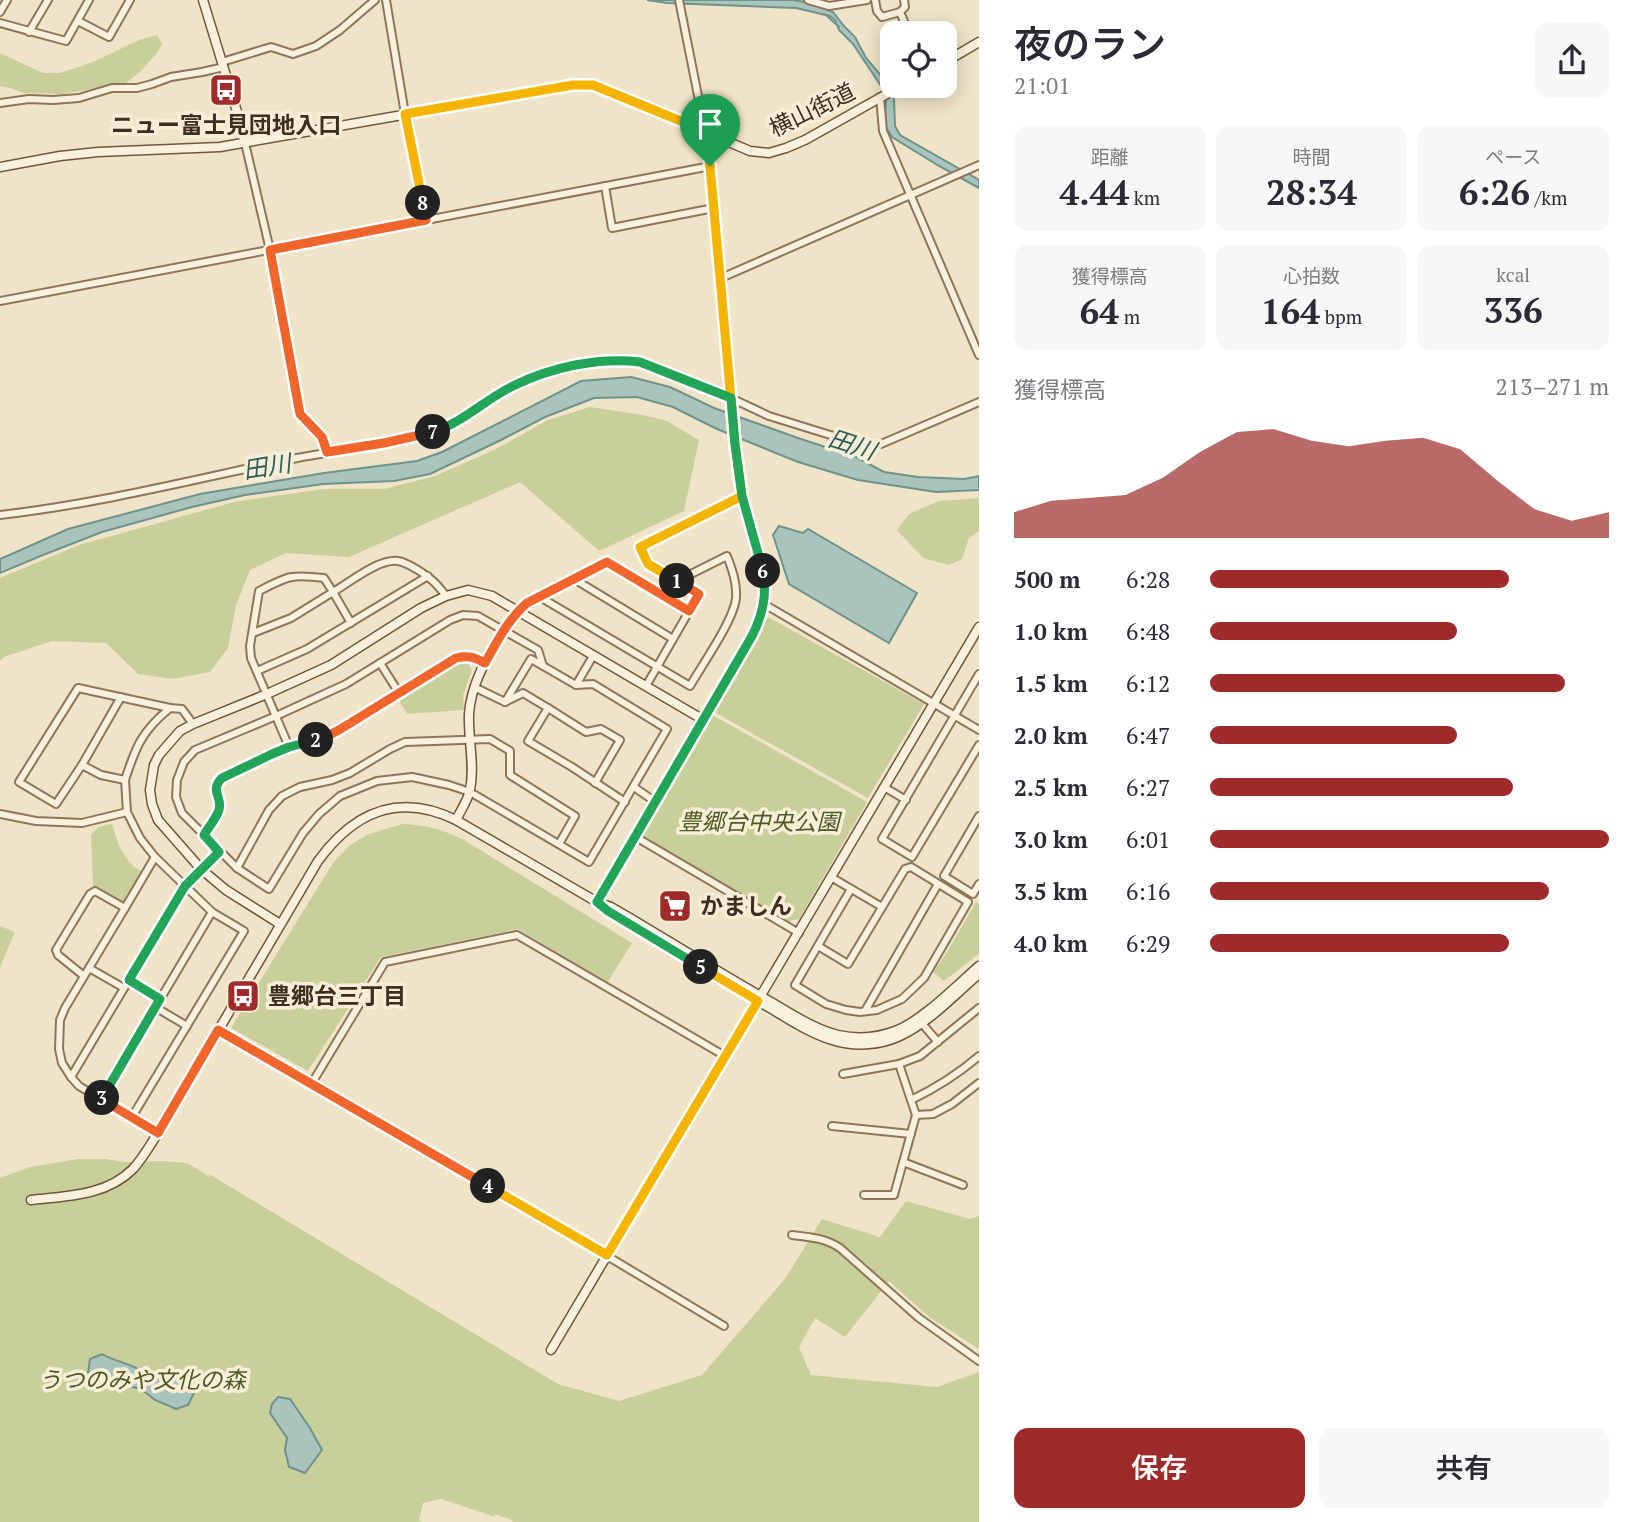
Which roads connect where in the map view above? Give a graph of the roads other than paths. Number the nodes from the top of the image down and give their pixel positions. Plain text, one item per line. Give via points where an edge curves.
1 (7, 0) edge
2 (48, 0) edge
3 (89, 0) edge
4 (130, 0) edge
5 (203, 0) edge
6 (375, 0) edge
7 (386, 0) edge
8 (679, 0) edge
9 (808, 0) edge
10 (867, 0) edge
11 (875, 0) edge
12 (904, 0) edge
13 (0, 12) edge
14 (900, 12) junction
15 (78, 20) junction
16 (904, 21) edge
17 (0, 23) edge
18 (29, 32) junction
19 (979, 42) edge
20 (957, 55) edge
21 (223, 64) junction
22 (880, 97) edge
23 (880, 98) edge
24 (0, 103) edge
25 (405, 114) junction
26 (705, 131) junction
27 (245, 143) junction
28 (979, 165) edge
29 (710, 166) junction
30 (0, 167) edge
31 (605, 186) junction
32 (910, 195) junction
33 (715, 208) junction
34 (426, 220) junction
35 (270, 250) junction
36 (721, 278) junction
37 (0, 300) edge
38 (979, 355) edge
39 (731, 399) junction
40 (979, 402) edge
41 (327, 452) junction
42 (742, 496) junction
43 (0, 515) edge
44 (428, 576) junction
45 (574, 579) junction
46 (682, 584) junction
47 (333, 592) junction
48 (446, 596) junction
49 (540, 597) junction
50 (764, 604) junction
51 (689, 611) junction
52 (517, 612) junction
53 (351, 623) junction
54 (979, 627) edge
55 (504, 631) junction
56 (253, 633) junction
57 (673, 639) junction
58 (593, 656) junction
59 (380, 663) junction
60 (485, 663) junction
61 (543, 666) junction
62 (658, 667) junction
63 (257, 671) junction
64 (979, 674) edge
65 (576, 685) junction
66 (646, 686) junction
67 (474, 687) junction
68 (399, 693) junction
69 (267, 694) junction
70 (121, 698) junction
71 (505, 702) junction
72 (934, 703) junction
73 (170, 708) junction
74 (548, 708) junction
75 (276, 716) junction
76 (954, 716) junction
77 (702, 719) junction
78 (193, 724) junction
79 (979, 730) edge
80 (469, 740) junction
81 (979, 745) edge
82 (289, 747) junction
83 (82, 765) junction
84 (332, 779) junction
85 (125, 780) junction
86 (596, 783) junction
87 (634, 787) junction
88 (884, 787) junction
89 (470, 792) junction
90 (341, 796) junction
91 (905, 800) junction
92 (654, 801) junction
93 (625, 802) junction
94 (127, 812) junction
95 (0, 814) edge
96 (979, 816) edge
97 (456, 820) junction
98 (204, 835) junction
99 (634, 836) junction
100 (559, 844) junction
101 (219, 852) junction
102 (155, 857) junction
103 (237, 868) junction
104 (201, 869) junction
105 (831, 877) junction
106 (938, 884) junction
107 (979, 884) edge
108 (185, 886) junction
109 (851, 889) junction
110 (597, 902) junction
111 (882, 907) junction
112 (125, 908) junction
113 (212, 912) junction
114 (280, 924) junction
115 (799, 933) junction
116 (818, 946) junction
117 (979, 966) edge
118 (89, 968) junction
119 (979, 974) edge
120 (84, 976) junction
121 (129, 980) junction
122 (124, 988) junction
123 (160, 999) junction
124 (759, 999) junction
125 (155, 1007) junction
126 (979, 1008) edge
127 (865, 1011) junction
128 (920, 1021) junction
129 (187, 1026) junction
130 (218, 1030) junction
131 (938, 1042) junction
132 (726, 1056) junction
133 (979, 1056) edge
134 (899, 1065) junction
135 (844, 1074) dead end
136 (71, 1077) junction
137 (312, 1083) junction
138 (979, 1083) edge
139 (101, 1099) junction
140 (911, 1100) junction
141 (916, 1115) junction
142 (132, 1117) junction
143 (832, 1126) dead end
144 (158, 1133) junction
145 (911, 1133) junction
146 (903, 1162) junction
147 (963, 1185) dead end
148 (864, 1195) dead end
149 (31, 1200) dead end
150 (792, 1235) dead end
151 (607, 1255) junction
152 (724, 1326) dead end
153 (551, 1350) dead end
154 (979, 1361) edge

1 - 13 street
2 - 18 street
3 - 15 street
4 - 15 street via 109,37
5 - 21 street
6 - 21 street via 316,46 293,54 271,47
7 - 25 street
8 - 26 street
9 - 10 street via 829,6
11 - 14 street via 882,17
12 - 14 street
14 - 16 street
15 - 18 street via 66,41
17 - 18 street
19 - 20 street
21 - 24 street via 79,99
21 - 27 street
22 - 26 street, 横山街道 via 779,151 750,151
23 - 32 street via 883,131
25 - 26 street, 横山街道 via 584,84
25 - 27 street, 横山街道
25 - 34 street
26 - 29 street
27 - 30 street, 横山街道 via 73,155
27 - 35 street
28 - 32 street
29 - 31 street
29 - 33 street
31 - 33 street via 612,228
31 - 34 street
32 - 36 street
32 - 38 street
33 - 36 street
34 - 35 street
35 - 37 street
35 - 41 street via 300,414 322,437
36 - 39 street
39 - 40 street via 769,416 869,447
39 - 41 street via 640,362 585,364 513,386 437,431
39 - 42 street
41 - 43 street via 50,509
42 - 46 street via 640,547 648,564
42 - 50 street via 763,570
44 - 47 street via 395,560
44 - 48 street
44 - 53 street
45 - 49 street
45 - 51 street via 607,562
45 - 57 street
46 - 51 street via 699,594
46 - 62 street via 687,576 727,556 735,578 733,612 691,686
47 - 53 street
47 - 56 street via 291,618
47 - 56 street via 324,578 301,575 259,591
48 - 52 street via 468,590 492,596
48 - 69 street via 331,665
49 - 52 street
49 - 62 street
50 - 72 street
50 - 77 street via 752,636
51 - 57 street
52 - 55 street
52 - 58 street
53 - 63 street
54 - 72 street
55 - 59 street via 478,616 463,615
55 - 60 street
55 - 61 street via 538,650
56 - 63 street via 251,658
57 - 62 street
58 - 65 street
58 - 66 street
59 - 68 street
59 - 75 street
60 - 67 street
60 - 68 street via 474,657 456,658
61 - 65 street
61 - 71 street via 531,659
62 - 66 street
63 - 69 street
64 - 76 street
65 - 87 street via 593,684 667,729
66 - 77 street
67 - 71 street
67 - 80 street
68 - 82 street via 325,737
69 - 75 street
69 - 78 street
70 - 73 street
70 - 83 street
70 - 83 street via 78,688 19,782 56,804
71 - 74 street via 523,693
72 - 76 street
72 - 88 street
73 - 78 street via 182,709
73 - 85 street via 141,739
74 - 86 street via 528,741
74 - 86 street via 586,732 601,729 620,740
75 - 82 street
75 - 98 street via 195,750 184,762 176,797 182,813
76 - 79 street
76 - 91 street
77 - 92 street
78 - 104 street via 159,755 150,790 158,820
80 - 84 street via 405,742
80 - 89 street
80 - 100 street via 490,739 510,751 510,775 575,816
81 - 91 street via 912,857 882,839
82 - 98 street via 222,778 216,790 219,811
83 - 85 street
84 - 90 street
84 - 103 street via 282,796 269,810
85 - 94 street
86 - 93 street
87 - 92 street
87 - 93 street
88 - 91 street
88 - 105 street
89 - 90 street via 412,777 377,781
89 - 97 street
89 - 100 street
90 - 103 street via 303,833 269,889
92 - 99 street
93 - 100 street via 589,862
94 - 95 street via 82,823
94 - 102 street
96 - 107 street via 944,876 973,894
97 - 110 street
97 - 114 street via 433,810 406,807 361,818 327,849
98 - 101 street
99 - 110 street
99 - 115 street
101 - 103 street
101 - 104 street
102 - 108 street
102 - 112 street
104 - 108 street
104 - 114 street
105 - 109 street
105 - 115 street
106 - 111 street via 911,867 905,869
106 - 127 street
106 - 127 street via 968,902 924,978 902,999
108 - 113 street
108 - 121 street
109 - 111 street
109 - 116 street
110 - 124 street
111 - 116 street via 849,964
112 - 118 street
112 - 120 street via 95,891 90,894 56,950
113 - 123 street
113 - 129 street via 244,931
114 - 130 street
115 - 124 street
116 - 127 street via 795,985 826,1004
117 - 128 street
118 - 120 street
118 - 122 street
119 - 128 street
120 - 136 street via 60,1020 60,1056
121 - 122 street
121 - 123 street
122 - 136 street
123 - 125 street
124 - 128 street via 848,1037 886,1034
124 - 132 street
125 - 129 street
125 - 139 street
126 - 131 street
128 - 131 street
129 - 142 street
130 - 137 street
130 - 144 street
131 - 134 street
132 - 137 street via 517,935 385,962
132 - 151 street
133 - 140 street
134 - 135 street
134 - 140 street
136 - 139 street
137 - 151 street
138 - 141 street via 933,1114
139 - 142 street
140 - 141 street
141 - 145 street
142 - 144 street
143 - 145 street
144 - 149 street via 133,1168 114,1183 89,1192
145 - 146 street
146 - 147 street
146 - 148 street via 894,1195
150 - 154 street via 830,1241 919,1318
151 - 152 street
151 - 153 street

